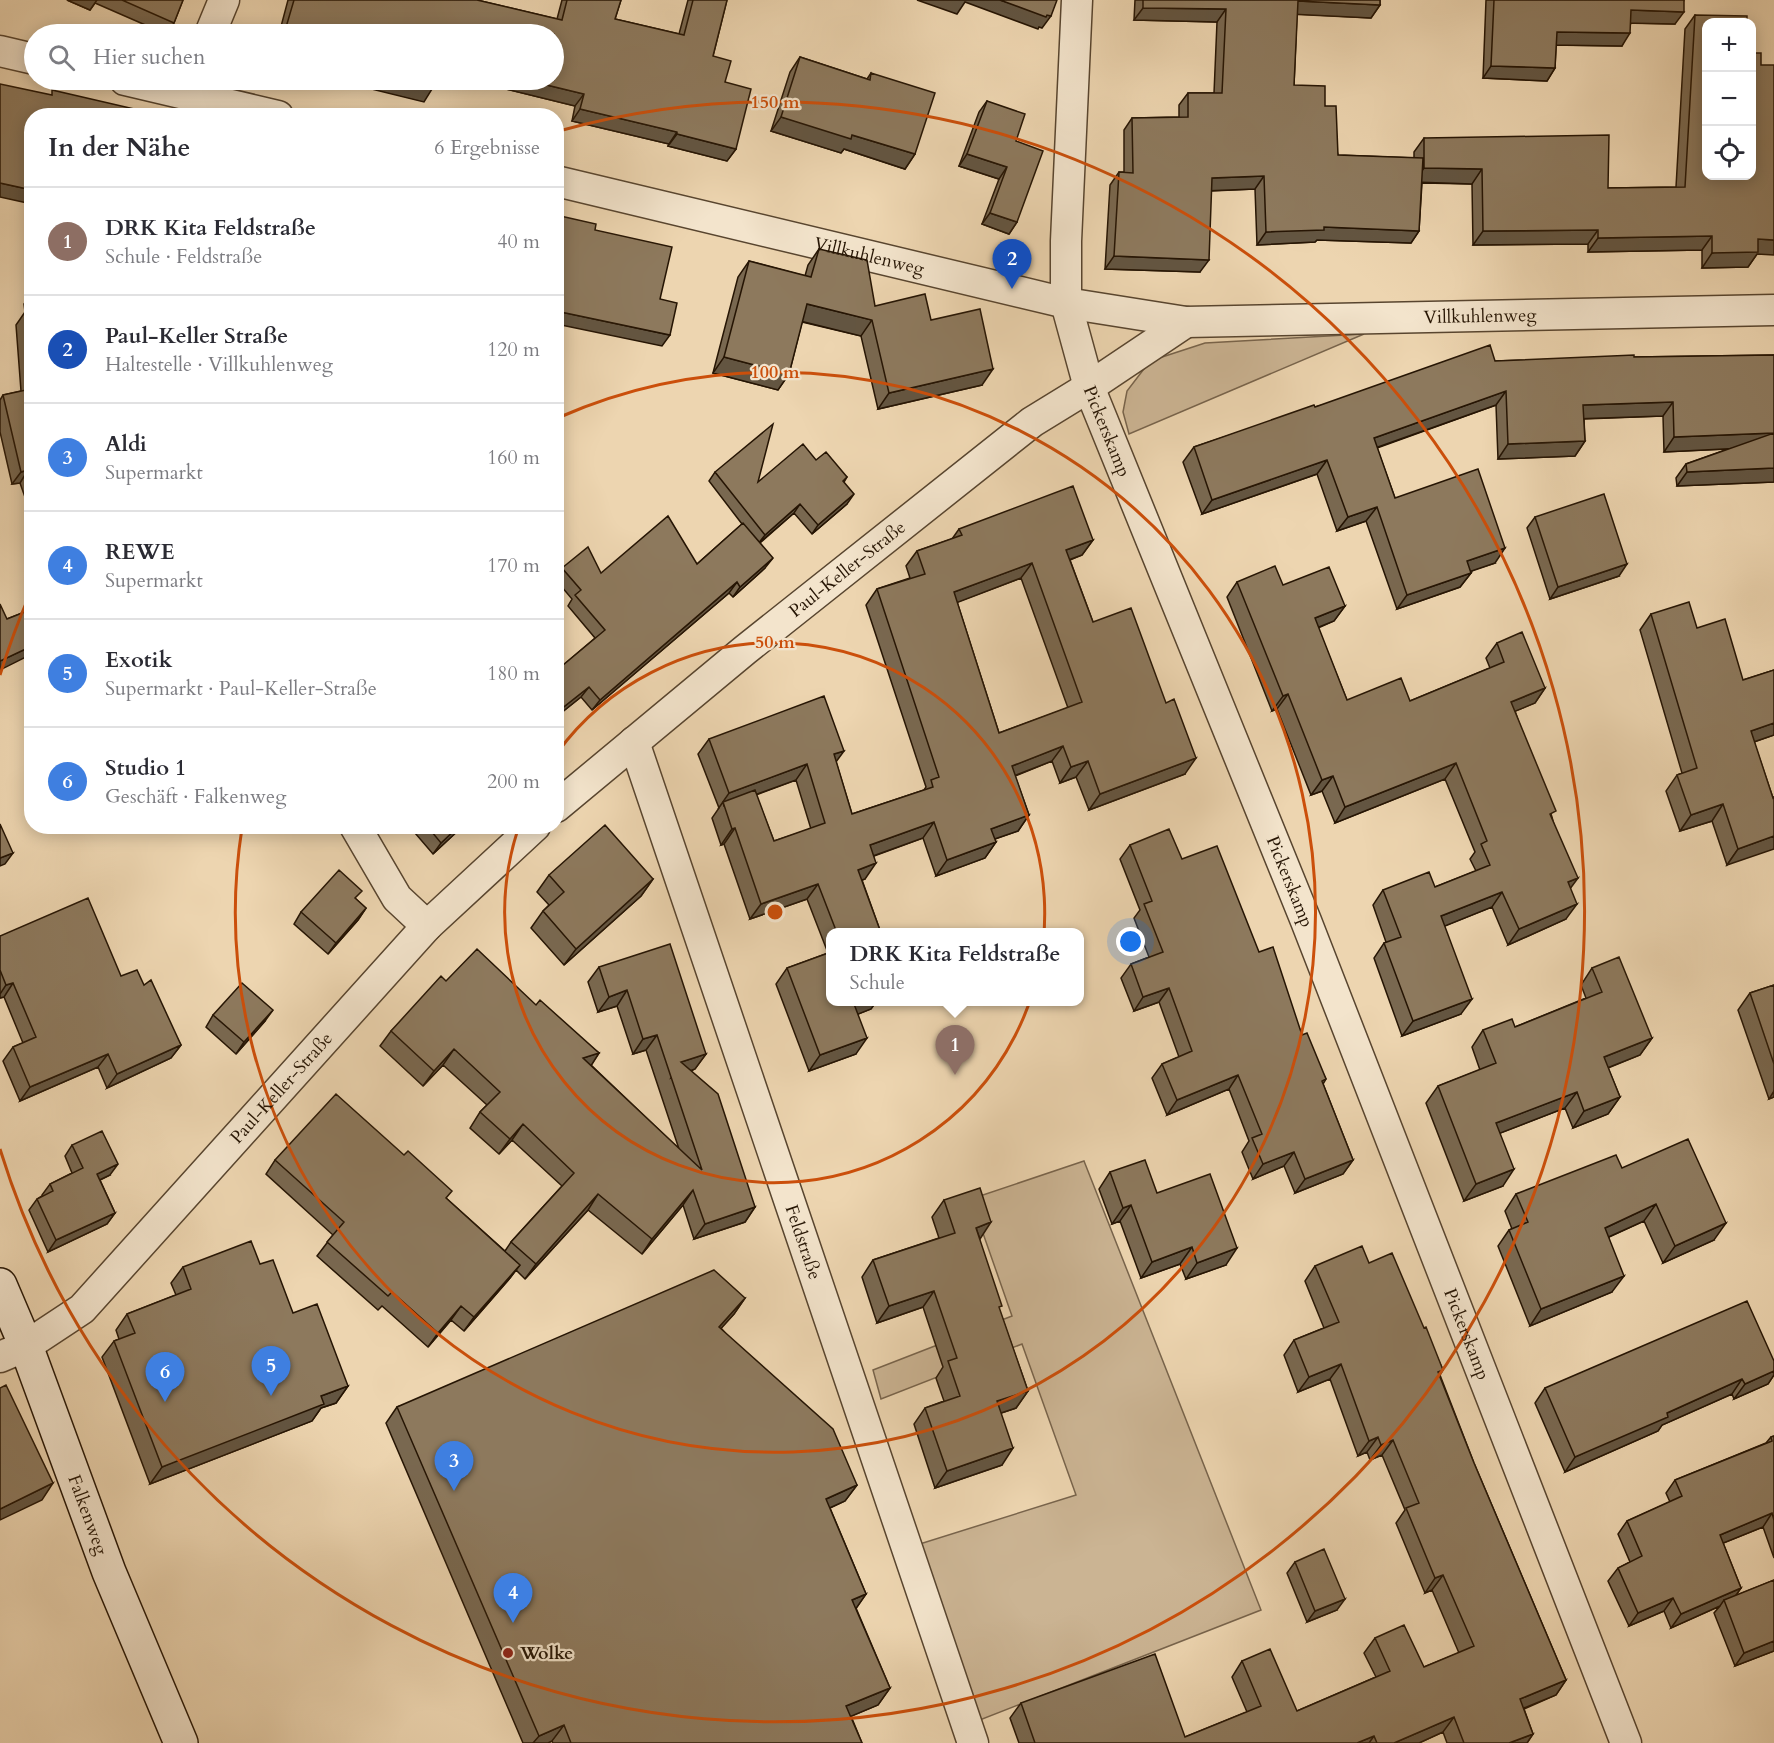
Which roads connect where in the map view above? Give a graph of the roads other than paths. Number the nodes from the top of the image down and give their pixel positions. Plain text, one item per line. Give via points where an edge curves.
1 (224, 0) edge
2 (1077, 0) edge
3 (214, 24) edge
4 (0, 51) edge
5 (24, 57) edge
6 (162, 90) edge
7 (185, 96) edge
8 (241, 108) edge
9 (564, 183) edge
10 (1066, 303) junction
11 (1774, 310) edge
12 (1186, 322) junction
13 (1089, 387) junction
14 (634, 742) junction
15 (564, 800) edge
16 (360, 834) edge
17 (526, 834) edge
18 (427, 926) junction
19 (0, 1285) edge
20 (13, 1352) edge
21 (181, 1743) edge
22 (973, 1743) edge
23 (1626, 1743) edge

1 - 3 street
2 - 10 street, Pickerskamp
4 - 5 street
6 - 7 street
7 - 8 street
9 - 10 street, Villkuhlenweg
10 - 12 street, Villkuhlenweg
10 - 13 street, Pickerskamp
11 - 12 street, Villkuhlenweg
12 - 13 street
13 - 14 street, Paul-Keller-Straße via 1032,422
13 - 23 street, Pickerskamp via 1306,921
14 - 15 street, Paul-Keller-Straße
14 - 22 street, Feldstraße
16 - 18 street via 397,898
17 - 18 street, Paul-Keller-Straße
18 - 20 street, Paul-Keller-Straße via 82,1309
19 - 20 main road, Falkenweg
20 - 21 main road, Falkenweg

